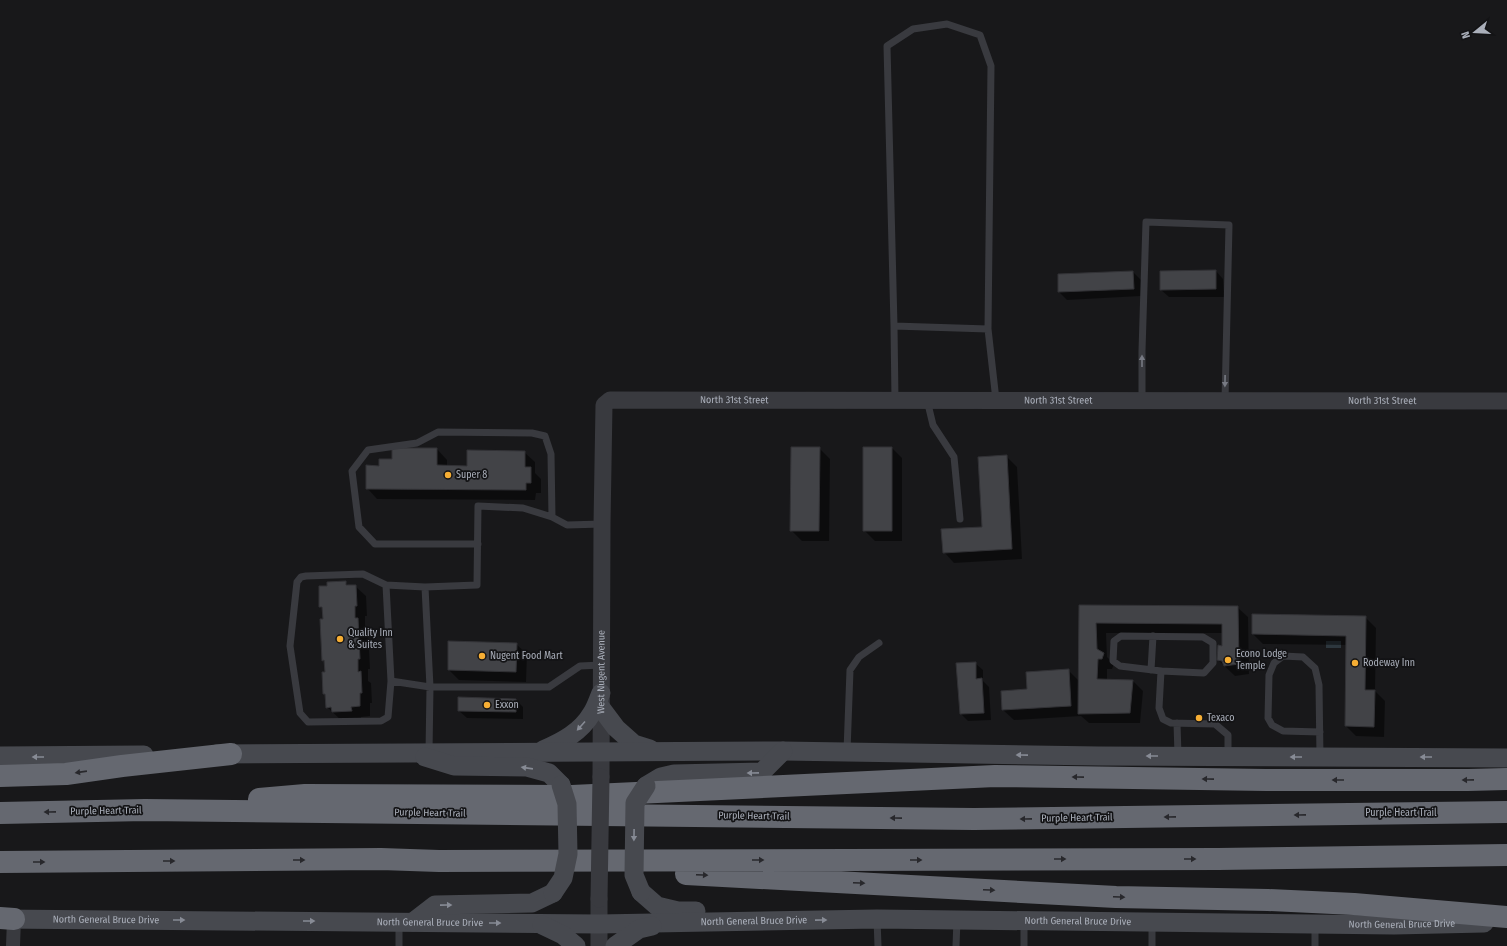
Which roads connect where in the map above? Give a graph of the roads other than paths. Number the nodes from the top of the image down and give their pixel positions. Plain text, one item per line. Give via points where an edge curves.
1 (894, 326) junction
2 (988, 329) junction
3 (610, 400) joint
4 (895, 400) junction
5 (927, 400) junction
6 (996, 400) junction
7 (1142, 400) junction
8 (1225, 400) junction
9 (1507, 401) edge
10 (552, 517) junction
11 (960, 519) dead end
12 (602, 524) junction
13 (478, 544) junction
14 (386, 585) junction
15 (425, 587) junction
16 (1153, 636) junction
17 (879, 643) dead end
18 (601, 665) junction
19 (1151, 670) junction
20 (1161, 671) junction
21 (391, 681) junction
22 (430, 687) junction
23 (601, 701) junction
24 (1177, 723) junction
25 (1320, 732) junction
26 (783, 751) junction
27 (409, 752) junction
28 (429, 752) junction
29 (539, 752) junction
30 (601, 752) junction
31 (659, 752) junction
32 (847, 752) junction
33 (231, 754) junction
34 (0, 756) edge
35 (1178, 756) junction
36 (1228, 756) junction
37 (1320, 757) junction
38 (1507, 758) edge
39 (0, 776) edge
40 (1507, 779) edge
41 (145, 810) junction
42 (1507, 812) edge
43 (0, 813) edge
44 (1507, 855) edge
45 (439, 861) junction
46 (0, 862) edge
47 (1507, 917) edge
48 (5, 919) edge
49 (878, 919) junction
50 (957, 920) junction
51 (1024, 920) junction
52 (748, 921) junction
53 (406, 922) junction
54 (666, 922) junction
55 (1152, 922) junction
56 (538, 923) junction
57 (1507, 923) edge
58 (599, 924) junction
59 (1315, 924) junction
60 (13, 946) edge
61 (399, 946) edge
62 (576, 946) edge
63 (599, 946) edge
64 (615, 946) edge
65 (878, 946) edge
66 (956, 946) edge
67 (1024, 946) edge
68 (1152, 946) edge
69 (1314, 946) edge

1 - 2 lane
1 - 2 lane via 887,46 913,29 947,24 980,35 991,66
1 - 4 lane
2 - 6 lane
3 - 4 street, North 31st Street
3 - 12 street, West Nugent Avenue via 604,405
4 - 5 street, North 31st Street
5 - 6 street, North 31st Street
5 - 11 lane via 933,425 954,457
6 - 7 street, North 31st Street
7 - 8 street, North 31st Street
7 -> 8 lane via 1146,222 1228,225
8 - 9 street, North 31st Street
10 - 12 lane via 567,525
10 - 13 lane via 523,508 478,506
10 - 13 lane via 551,454 546,436 532,433 438,432 417,443 368,450 352,471 359,527 375,544
12 - 18 street, West Nugent Avenue
13 - 15 lane via 477,585
14 - 15 lane
14 - 21 lane
14 - 21 lane via 363,574 300,577 297,582 290,646 300,713 308,722 381,721 388,717 390,711
15 - 22 lane
16 - 19 lane
16 - 19 lane via 1121,636 1114,641 1113,660 1120,666
16 - 20 lane via 1203,637 1212,643 1213,663 1204,673
17 - 32 lane via 859,657 850,670
18 - 22 lane via 580,666 549,687
18 - 23 street, West Nugent Avenue
19 - 20 lane
20 - 24 lane via 1159,708 1163,719
21 - 22 lane
22 - 28 lane
23 -> 29 main road via 578,730 561,742
23 - 30 street, West Nugent Avenue
23 - 31 main road via 616,728 634,744
24 - 35 lane
24 - 36 lane via 1215,724 1228,735
25 - 25 lane via 1319,685 1315,668 1303,657 1283,656 1274,663 1269,676 1268,718 1272,725 1283,731
25 - 37 lane
26 - 31 main road
26 - 32 main road
26 -> 52 main road, bridge via 762,772 674,774 661,777 646,786 635,803 634,875 641,892 657,906 678,911 735,912
27 - 28 main road
27 - 33 main road
53 -> 27 main road, bridge via 435,905 532,903 553,893 563,878 568,854 567,804 561,785 549,773 527,767 454,766
28 - 29 main road
29 - 30 main road
30 - 31 main road
30 - 58 street, West Nugent Avenue, bridge
35 -> 32 main road
33 -> 34 main road
33 -> 39 highway via 66,774
35 - 36 main road
37 -> 36 main road
38 -> 37 main road
40 -> 41 highway via 1281,780 995,776 572,796 305,795
42 -> 41 highway, Purple Heart Trail via 974,819
41 -> 43 highway, Purple Heart Trail
45 -> 44 highway via 1218,859
46 -> 45 highway via 381,859
45 -> 47 highway via 1116,897 1354,904
48 -> 53 main road, North General Bruce Drive
48 - 60 street
49 - 50 main road, North General Bruce Drive
52 -> 49 main road, North General Bruce Drive
49 - 65 lane
50 - 51 main road, North General Bruce Drive
50 - 66 lane
51 - 55 main road, North General Bruce Drive
51 - 67 lane
52 - 54 main road, North General Bruce Drive
53 -> 56 main road, North General Bruce Drive
53 - 61 lane
54 - 58 main road, North General Bruce Drive
54 - 64 main road via 639,929
55 - 59 main road, North General Bruce Drive
55 - 68 lane
56 - 58 main road, North General Bruce Drive
56 - 62 main road via 564,935
57 - 59 main road, North General Bruce Drive
58 - 63 street, West Nugent Avenue
59 - 69 lane

